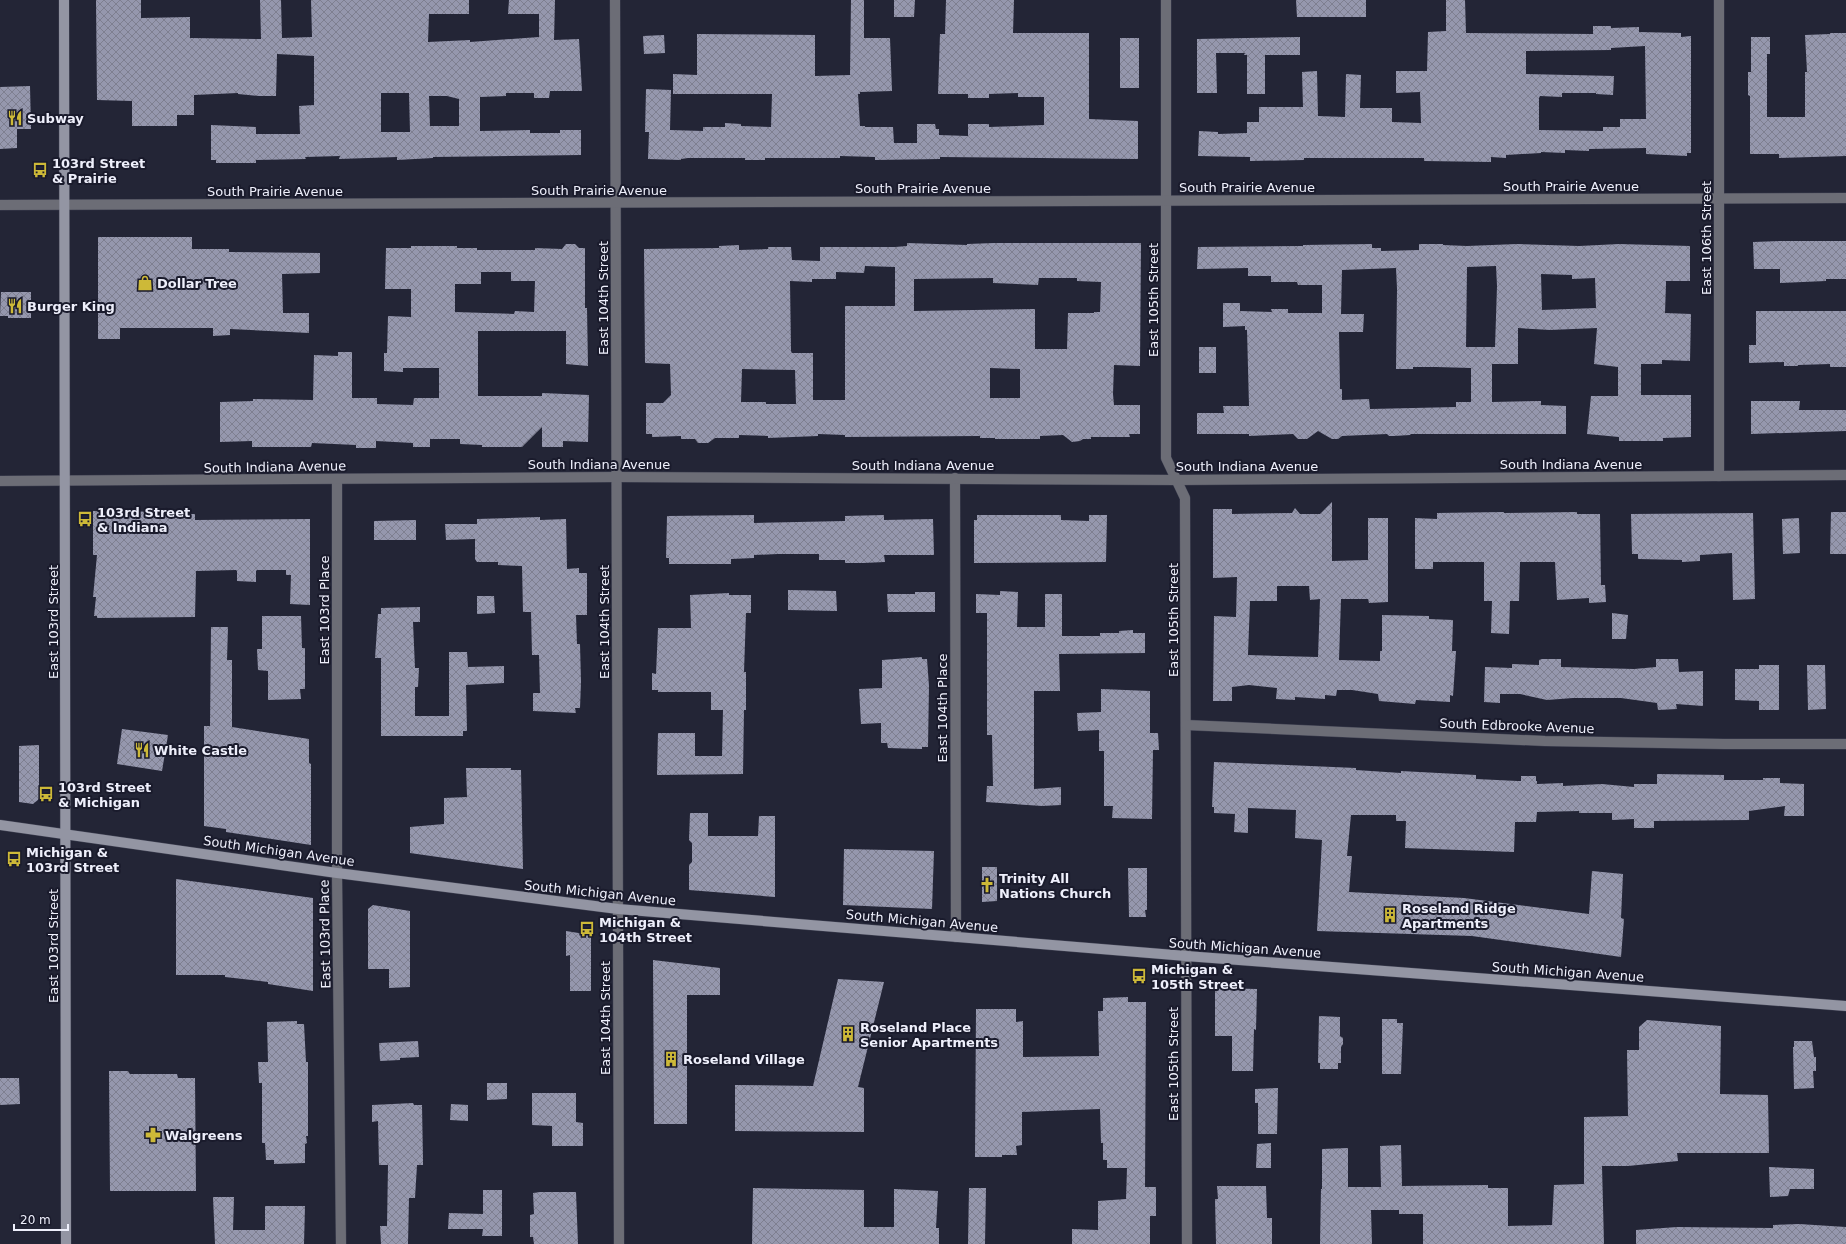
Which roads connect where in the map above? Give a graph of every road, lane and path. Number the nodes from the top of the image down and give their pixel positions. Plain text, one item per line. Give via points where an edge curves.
1 (64, 0) edge
2 (615, 0) edge
3 (1166, 0) edge
4 (1719, 0) edge
5 (1719, 198) junction
6 (1846, 198) edge
7 (1166, 200) junction
8 (616, 203) junction
9 (0, 205) edge
10 (65, 206) junction
11 (1846, 475) edge
12 (1719, 476) junction
13 (617, 477) junction
14 (955, 478) junction
15 (337, 479) junction
16 (1176, 480) junction
17 (0, 482) edge
18 (66, 482) junction
19 (1186, 725) junction
20 (1846, 744) edge
21 (0, 825) edge
22 (66, 834) junction
23 (337, 873) junction
24 (618, 910) junction
25 (956, 937) junction
26 (1186, 956) junction
27 (1846, 1006) edge
28 (66, 1244) edge
29 (340, 1244) edge
30 (619, 1244) edge
31 (1187, 1244) edge

1 - 10 main road, East 103rd Street
2 - 8 street, East 104th Street
3 - 7 street, East 105th Street
4 - 5 street, East 106th Street
5 - 6 street, South Prairie Avenue
5 - 7 street, South Prairie Avenue
5 - 12 street, East 106th Street
7 - 8 street, South Prairie Avenue
7 - 16 street, East 105th Street via 1166,458
8 - 10 street, South Prairie Avenue
8 - 13 street, East 104th Street
9 - 10 street, South Prairie Avenue
10 - 18 main road, East 103rd Street
11 - 12 street, South Indiana Avenue
12 - 16 street, South Indiana Avenue
13 - 14 street, South Indiana Avenue
13 - 15 street, South Indiana Avenue
13 - 24 street, East 104th Street
14 - 16 street, South Indiana Avenue
14 - 25 street, East 104th Place
15 - 18 street, South Indiana Avenue
15 - 23 street, East 103rd Place
16 - 19 street, East 105th Street via 1185,498
17 - 18 street, South Indiana Avenue
18 - 22 main road, East 103rd Street
19 - 20 street, South Edbrooke Avenue via 1545,741
19 - 26 street, East 105th Street
21 - 22 main road, South Michigan Avenue
22 - 23 main road, South Michigan Avenue
22 - 28 main road, East 103rd Street
23 - 24 main road, South Michigan Avenue
23 - 29 street, East 103rd Place
24 - 25 main road, South Michigan Avenue
24 - 30 street, East 104th Street
25 - 26 main road, South Michigan Avenue
26 - 27 main road, South Michigan Avenue
26 - 31 street, East 105th Street

